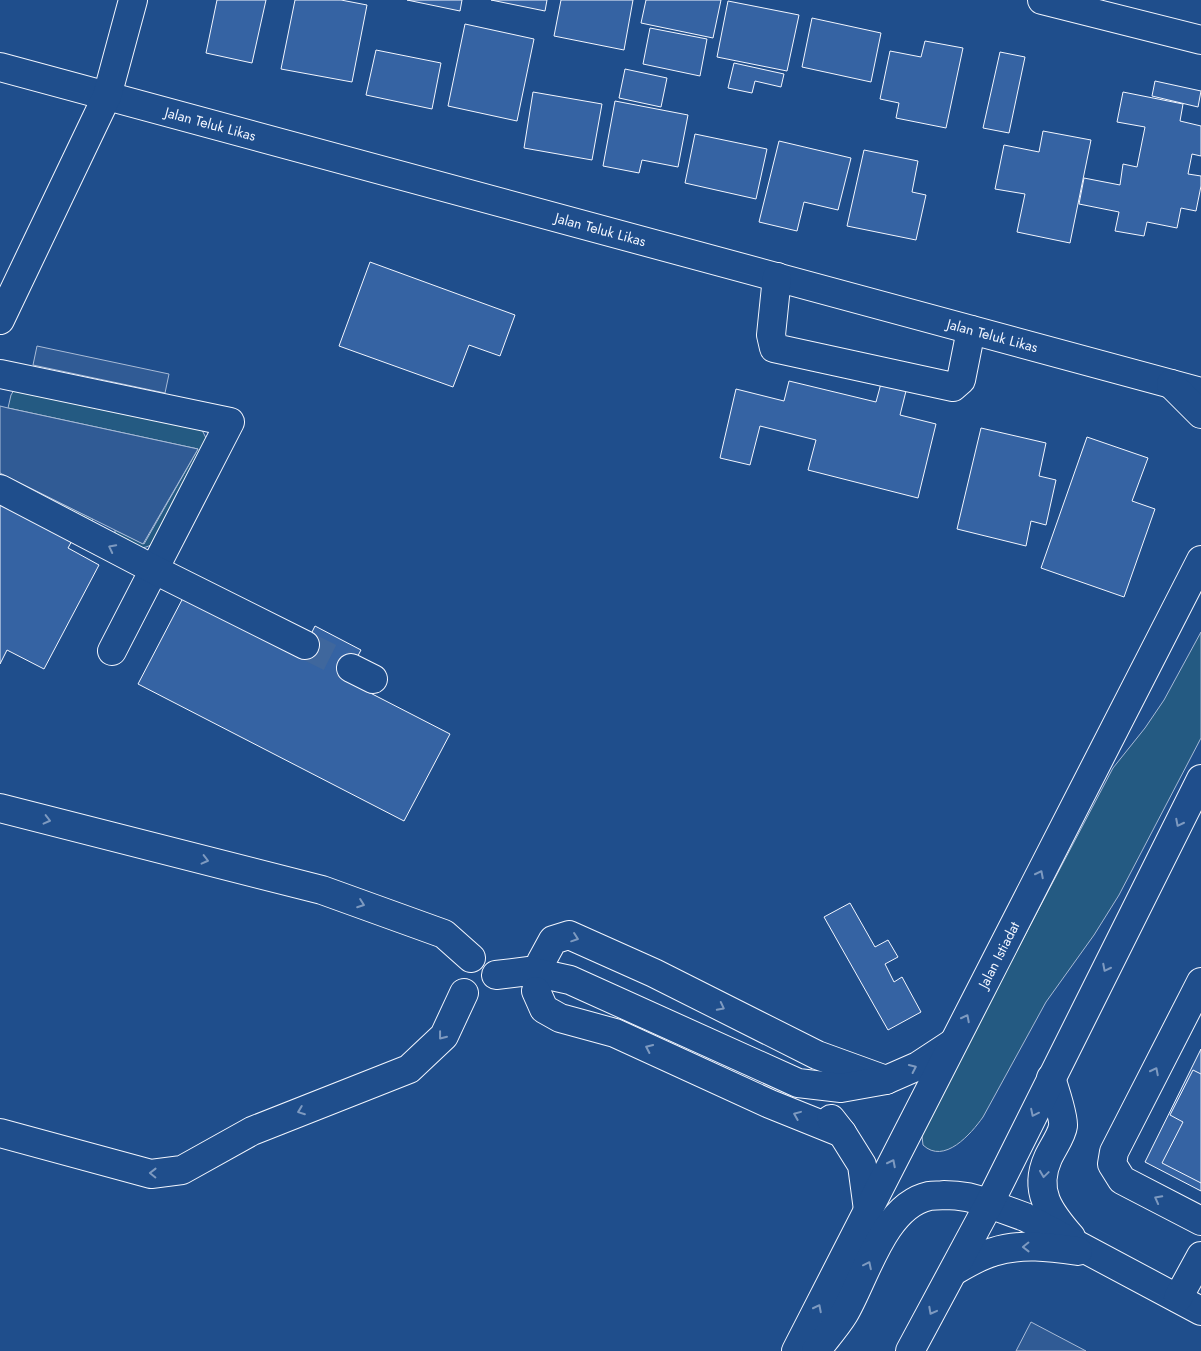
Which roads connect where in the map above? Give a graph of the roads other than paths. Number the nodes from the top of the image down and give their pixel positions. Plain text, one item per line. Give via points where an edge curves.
1 (133, 0) edge
2 (1042, 0) edge
3 (1201, 40) edge
4 (0, 67) edge
5 (107, 96) junction
6 (777, 277) junction
7 (0, 320) edge
8 (971, 330) junction
9 (0, 374) edge
10 (1171, 384) junction
11 (1201, 392) edge
12 (1201, 414) edge
13 (0, 489) edge
14 (1201, 560) edge
15 (155, 570) junction
16 (305, 645) tunnel mouth
17 (112, 651) dead end
18 (1201, 779) edge
19 (0, 808) edge
20 (471, 958) junction
21 (541, 962) dead end
22 (496, 975) junction
23 (1201, 982) edge
24 (536, 991) dead end
25 (464, 993) junction
26 (953, 1043) junction
27 (1052, 1078) junction
28 (886, 1080) junction
29 (798, 1083) junction
30 (0, 1133) edge
31 (842, 1133) junction
32 (989, 1204) junction
33 (868, 1210) junction
34 (1201, 1221) edge
35 (1084, 1248) junction
36 (1201, 1256) edge
37 (954, 1270) junction
38 (1190, 1305) edge
39 (796, 1351) edge
40 (816, 1351) edge
41 (910, 1351) edge

1 - 5 street
2 - 3 street
4 - 5 street, Jalan Teluk Likas
5 - 6 street, Jalan Teluk Likas
5 - 7 street
6 - 8 street, Jalan Teluk Likas
6 - 8 street via 771,335 774,348 953,387 961,380
8 - 10 street, Jalan Teluk Likas
9 - 15 street via 230,422
10 - 11 street, Jalan Teluk Likas
10 - 12 street
15 -> 13 street
26 -> 14 street, Jalan Istiadat
15 - 16 street
15 - 17 street
18 -> 27 street
19 -> 20 street via 322,890 444,934
20 - 22 street via 490,963
20 - 25 street via 465,960 458,970 457,982
21 -> 28 street via 553,940 569,935 654,973 817,1055
22 - 25 street via 488,992 476,996
22 - 29 street via 528,972 570,980
34 -> 23 street via 1122,1180 1112,1164 1114,1152
31 -> 24 street via 615,1033 560,1018 544,1009
25 -> 30 street via 444,1036 408,1069 252,1131 182,1170 151,1174
28 -> 26 street via 918,1066
33 -> 26 street, Jalan Istiadat
27 -> 32 street
27 -> 35 street via 1063,1126 1046,1164 1043,1193 1052,1215
28 - 29 street via 841,1088
29 - 31 street
31 - 33 street via 862,1165
32 - 35 street via 1025,1217
32 - 37 street
40 -> 32 street via 844,1314 880,1239 895,1218 928,1196 972,1197
39 -> 33 street, Jalan Istiadat
35 -> 37 street via 1018,1247 992,1252
35 - 38 street
36 - 38 street
37 -> 41 street

